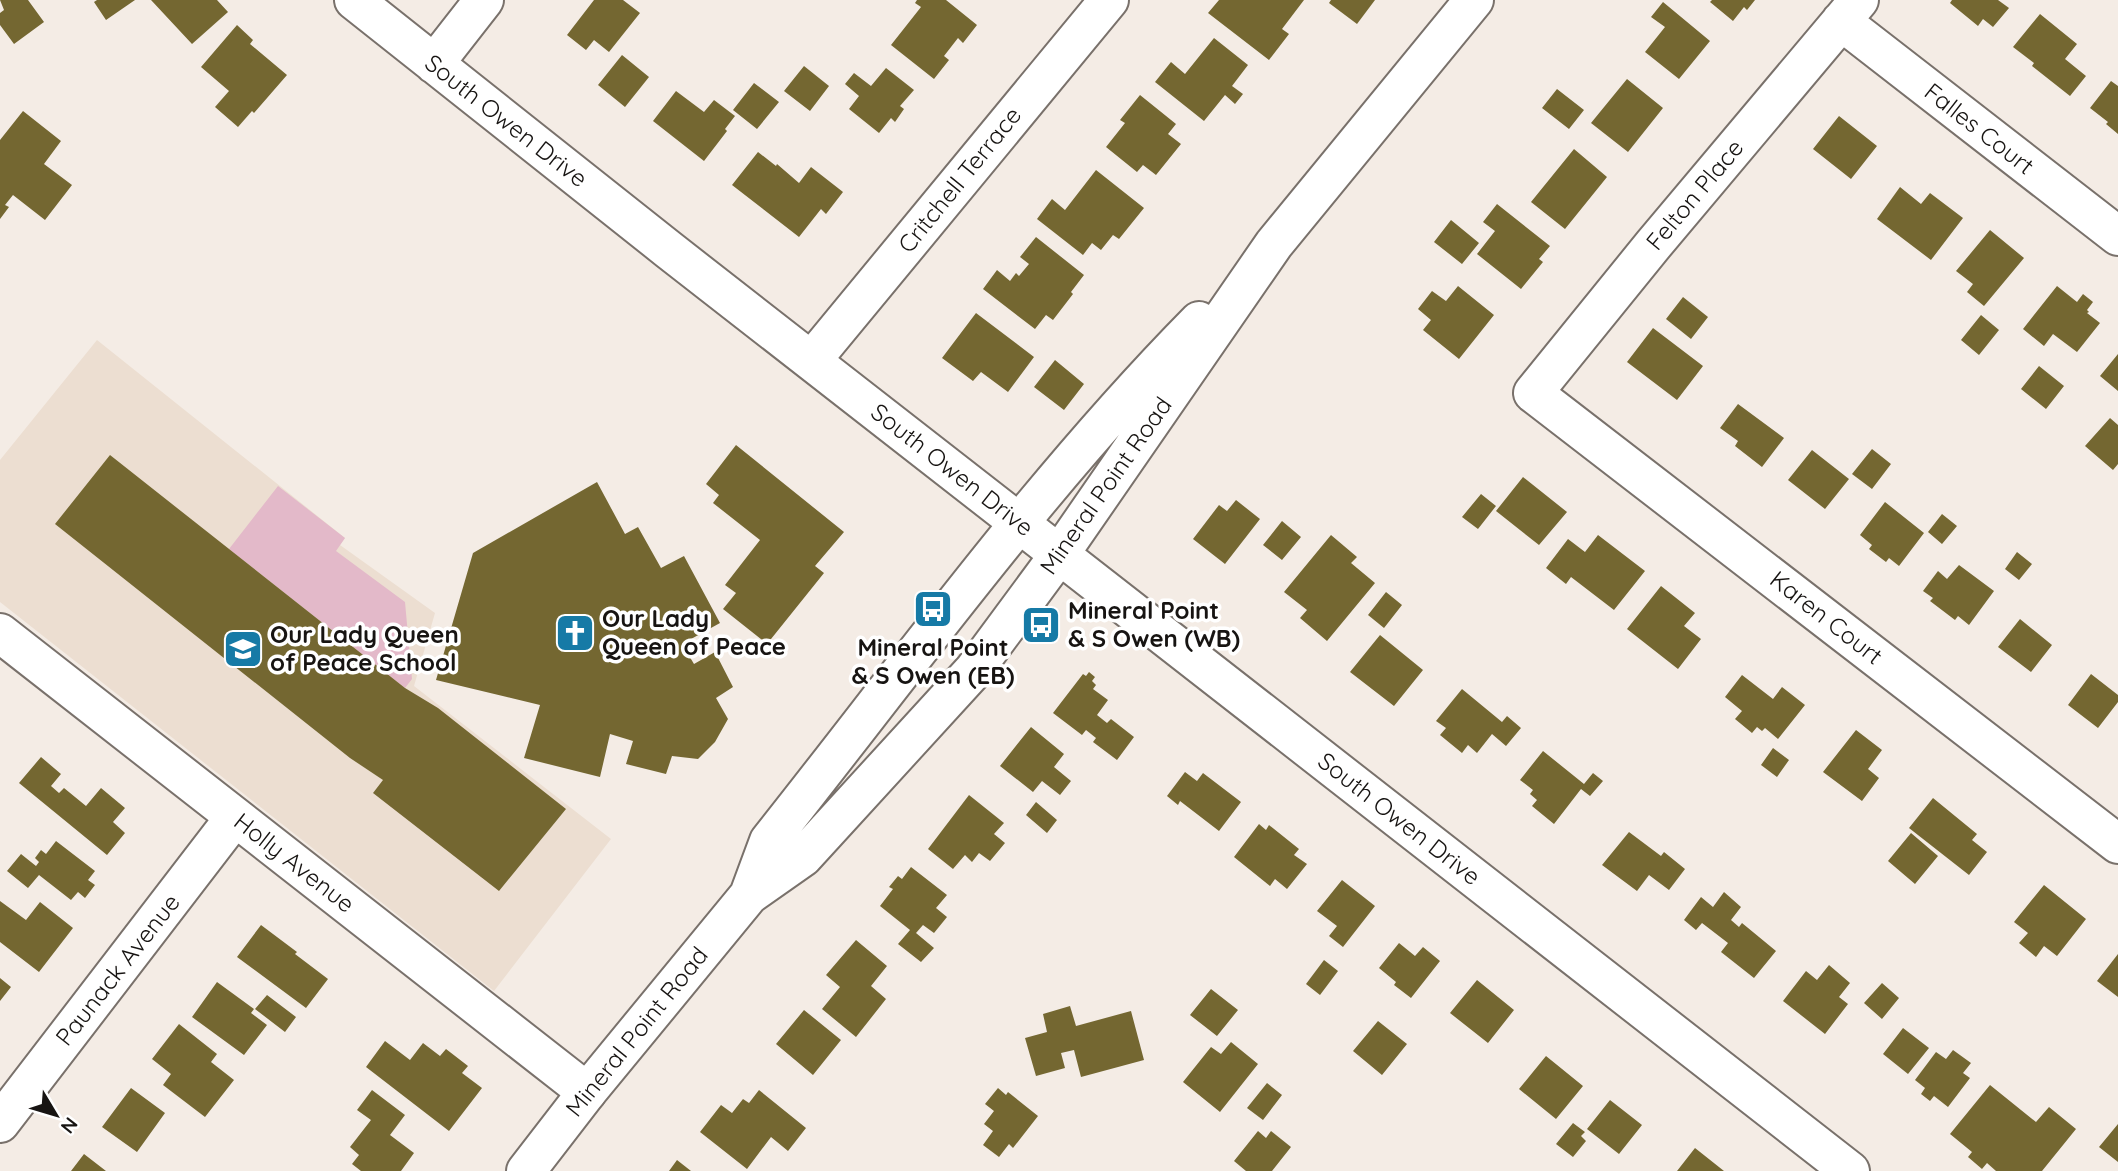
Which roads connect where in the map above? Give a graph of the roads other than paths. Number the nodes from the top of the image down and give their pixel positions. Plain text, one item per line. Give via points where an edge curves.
1 (354, 0) edge
2 (484, 0) edge
3 (1109, 0) edge
4 (1474, 0) edge
5 (1850, 11) edge
6 (434, 64) junction
7 (2118, 236) edge
8 (1274, 244) junction
9 (812, 360) junction
10 (1534, 393) joint
11 (1020, 524) junction
12 (1059, 555) junction
13 (0, 633) edge
14 (235, 817) junction
15 (2118, 844) edge
16 (749, 895) junction
17 (587, 1092) junction
18 (0, 1123) edge
19 (526, 1171) edge
20 (1850, 1171) edge

1 - 6 street, South Owen Drive
2 - 6 street
3 - 9 street, Critchell Terrace
4 - 8 street, Mineral Point Road
5 - 7 street, Falles Court
5 - 10 street, Felton Place
6 - 9 street, South Owen Drive
8 - 11 street, Mineral Point Road via 1147,373
8 - 12 street, Mineral Point Road
9 - 11 street, South Owen Drive
10 - 15 street, Karen Court
11 - 12 street, South Owen Drive
11 - 16 street, Mineral Point Road via 769,841
12 - 16 street, Mineral Point Road via 974,670 803,857
12 - 20 street, South Owen Drive
13 - 14 street, Holly Avenue
14 - 17 street, Holly Avenue
14 - 18 street, Paunack Avenue
16 - 17 street, Mineral Point Road
17 - 19 street, Mineral Point Road

